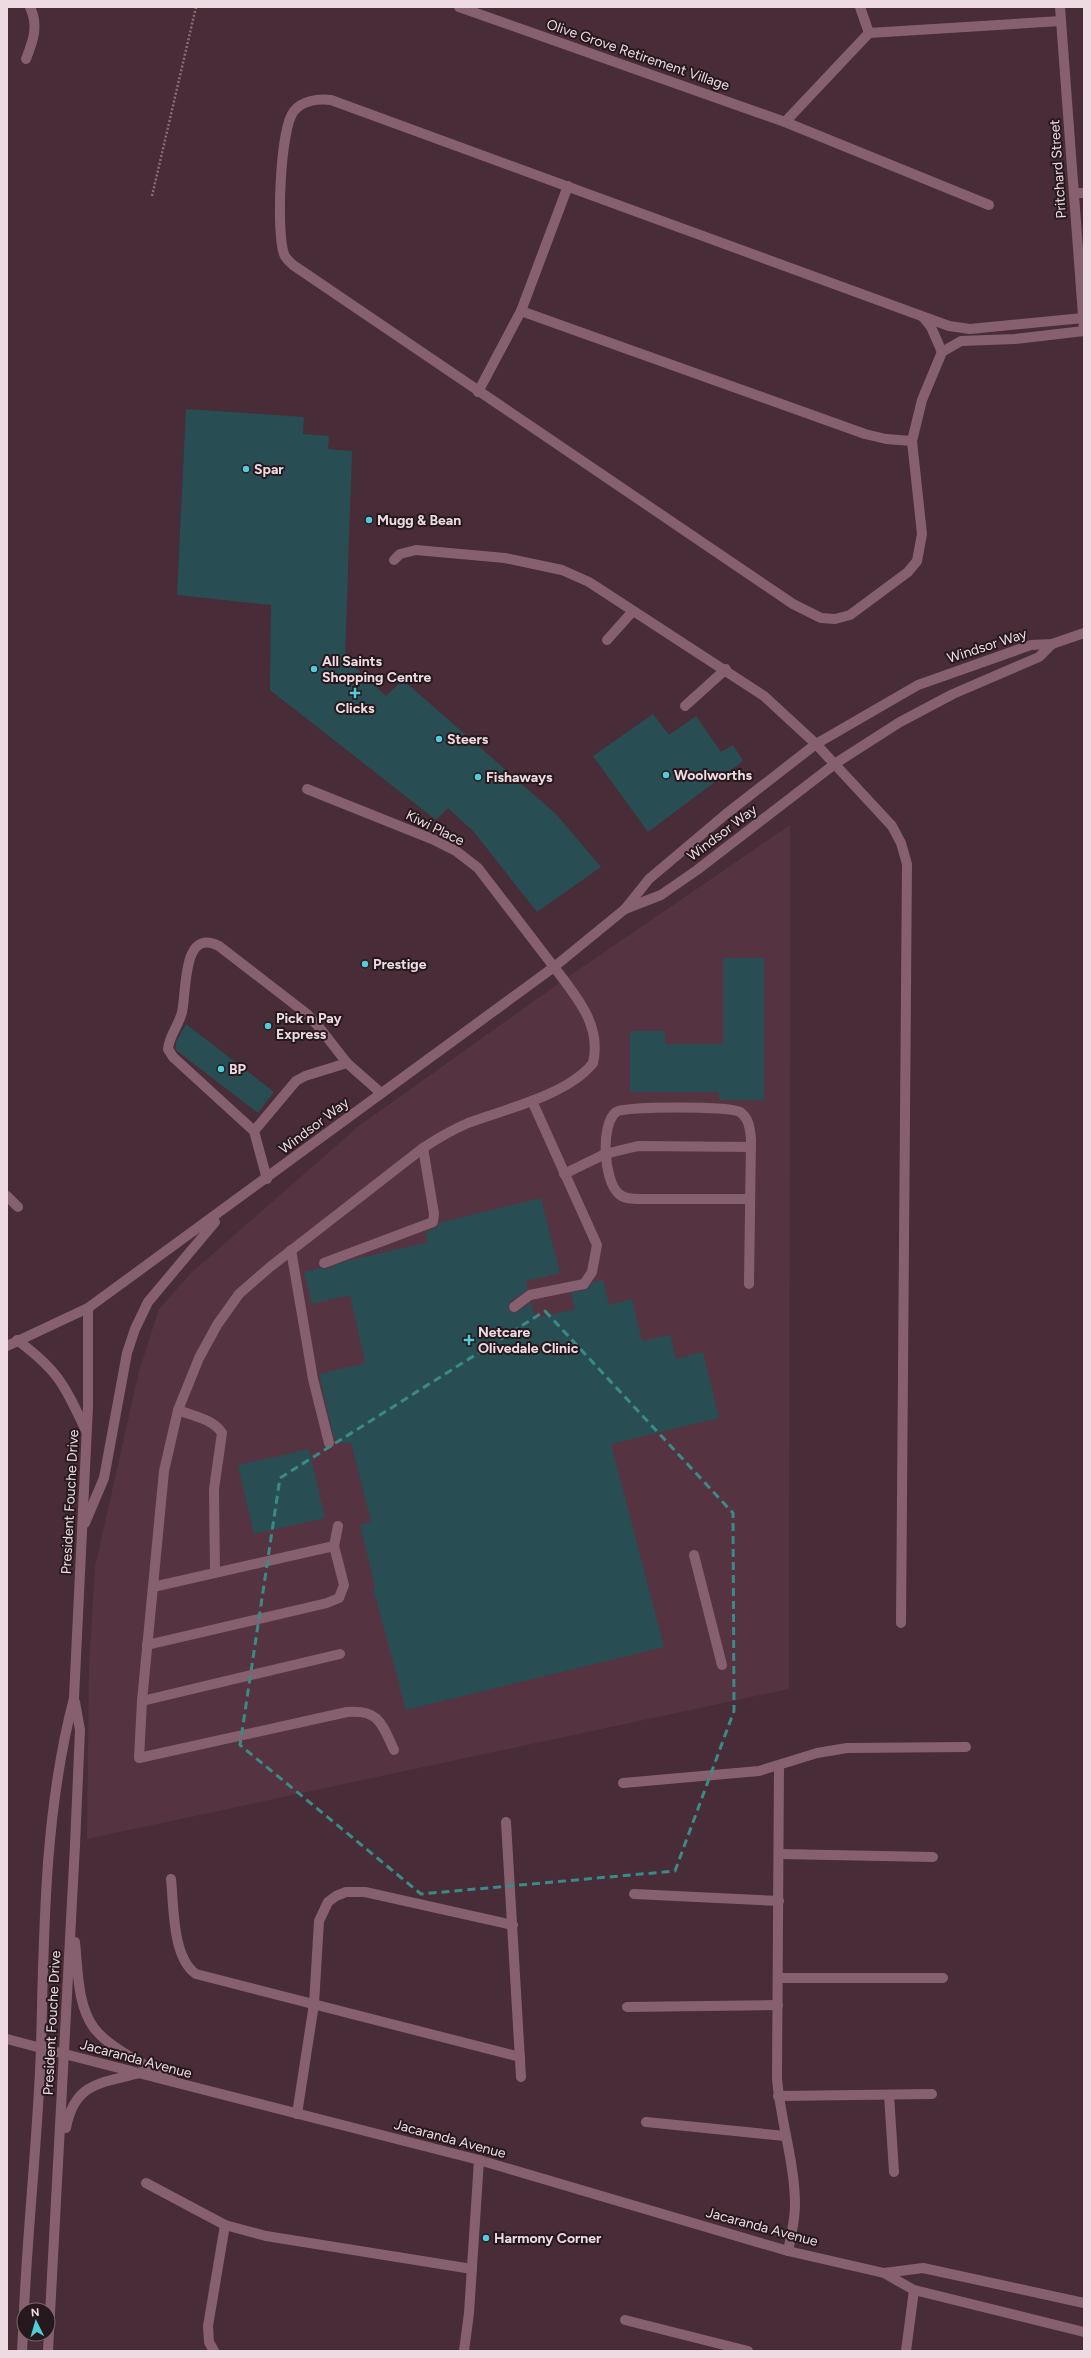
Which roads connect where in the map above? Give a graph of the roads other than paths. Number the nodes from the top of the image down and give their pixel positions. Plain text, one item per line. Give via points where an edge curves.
1 (30, 7) edge
2 (460, 7) edge
3 (860, 7) edge
4 (1060, 7) edge
5 (1061, 21) junction
6 (869, 33) junction
7 (26, 59) dead end
8 (784, 122) junction
9 (568, 186) junction
10 (1079, 193) edge
11 (988, 205) dead end
12 (521, 311) junction
13 (922, 317) junction
14 (1083, 318) junction
15 (1084, 330) edge
16 (942, 352) junction
17 (478, 392) junction
18 (912, 441) junction
19 (394, 560) dead end
20 (633, 611) junction
21 (1084, 633) edge
22 (607, 640) dead end
23 (1052, 644) junction
24 (726, 670) junction
25 (685, 706) dead end
26 (816, 744) junction
27 (836, 763) junction
28 (307, 789) dead end
29 (625, 909) junction
30 (554, 967) junction
31 (347, 1063) junction
32 (381, 1093) junction
33 (532, 1101) junction
34 (254, 1131) junction
35 (751, 1147) junction
36 (423, 1148) junction
37 (605, 1154) junction
38 (564, 1174) junction
39 (267, 1179) junction
40 (7, 1196) edge
41 (750, 1199) junction
42 (18, 1207) dead end
43 (227, 1208) junction
44 (291, 1250) junction
45 (324, 1263) dead end
46 (749, 1284) dead end
47 (514, 1306) dead end
48 (88, 1308) junction
49 (17, 1340) junction
50 (7, 1346) edge
51 (178, 1410) junction
52 (87, 1433) junction
53 (329, 1443) dead end
54 (83, 1526) junction
55 (338, 1526) dead end
56 (334, 1546) junction
57 (694, 1555) dead end
58 (215, 1573) junction
59 (153, 1587) junction
60 (901, 1623) dead end
61 (147, 1645) junction
62 (340, 1654) dead end
63 (722, 1665) dead end
64 (74, 1698) junction
65 (142, 1701) junction
66 (966, 1747) dead end
67 (394, 1750) dead end
68 (779, 1766) junction
69 (623, 1784) dead end
70 (506, 1822) dead end
71 (779, 1854) junction
72 (933, 1857) dead end
73 (170, 1879) dead end
74 (634, 1894) dead end
75 (779, 1901) junction
76 (72, 1914) junction
77 (513, 1925) junction
78 (778, 1978) junction
79 (943, 1978) dead end
80 (314, 2004) junction
81 (778, 2005) junction
82 (627, 2007) dead end
83 (7, 2039) edge
84 (41, 2048) junction
85 (65, 2054) junction
86 (520, 2057) junction
87 (138, 2074) junction
88 (521, 2077) dead end
89 (181, 2085) junction
90 (932, 2094) dead end
91 (888, 2095) junction
92 (778, 2096) junction
93 (297, 2114) junction
94 (646, 2122) dead end
95 (785, 2136) junction
96 (479, 2160) junction
97 (59, 2165) junction
98 (894, 2172) dead end
99 (146, 2183) dead end
100 (226, 2226) junction
101 (788, 2251) junction
102 (472, 2269) junction
103 (884, 2273) junction
104 (914, 2290) junction
105 (25, 2302) edge
106 (1084, 2303) edge
107 (625, 2320) dead end
108 (1084, 2332) edge
109 (48, 2351) edge
110 (214, 2351) edge
111 (464, 2351) edge
112 (748, 2351) edge
113 (906, 2351) edge

1 - 7 street via 36,26
2 - 8 street, Olive Grove Retirement Village
3 - 6 street
4 - 5 street, Pritchard Street
5 - 6 street
5 - 10 street, Pritchard Street
6 - 8 street
8 - 11 street, Olive Grove Retirement Village
9 - 12 street
9 - 13 street
9 - 17 street via 331,100 321,99 303,104 294,111 287,124 279,222 284,255 304,274
10 - 14 street, Pritchard Street
12 - 17 street
12 - 18 street via 865,434
13 - 14 street via 949,326 970,329
13 - 16 street via 931,327
14 - 15 street, Pritchard Street
15 - 16 street via 1015,339 961,341
16 - 18 street via 922,400
17 - 18 street via 794,604 821,618 836,620 859,609 908,572 917,561 922,534
19 - 20 street via 406,551 428,550 533,563 562,570 589,582
20 - 22 street
20 - 24 street
21 - 23 street
23 - 26 street, Windsor Way via 1030,645 924,682
23 - 27 street, Windsor Way via 1039,657 928,706
24 - 25 street
24 - 26 street via 781,710
26 - 27 street
26 - 29 street, Windsor Way via 726,814 649,879
27 - 29 street, Windsor Way via 661,895
27 - 60 street via 892,826 901,843 906,864
28 - 30 street, Kiwi Place via 456,851 478,868
29 - 30 street, Windsor Way
30 - 32 street, Windsor Way
30 - 33 street, Kiwi Place via 585,1009 596,1040 596,1050 593,1063 586,1072
31 - 32 street
31 - 34 street via 309,1074 296,1081
31 - 34 street via 307,1014 241,962 212,943 201,942 190,956 182,1012 168,1049 173,1057
32 - 39 street, Windsor Way
33 - 36 street, Kiwi Place via 468,1123
33 - 38 street
34 - 39 street
35 - 37 street via 638,1146
35 - 37 street via 750,1126 746,1118 733,1109 627,1108 616,1112 610,1119
35 - 41 street
36 - 44 street, Kiwi Place
36 - 45 street via 434,1214 433,1222
37 - 38 street
37 - 41 street via 611,1180 618,1194 628,1198
38 - 47 street via 597,1245 592,1272 584,1284 530,1295
39 - 43 street, Windsor Way
40 - 42 street
41 - 46 street
43 - 48 street, Windsor Way
43 - 54 street via 148,1302 134,1328 104,1478
44 - 51 street, Kiwi Place via 239,1294 216,1325 199,1358
44 - 53 street via 313,1379
48 - 49 street, Windsor Way
48 - 52 street, President Fouche Drive
49 - 50 street, Windsor Way
49 - 52 street via 56,1372
51 - 58 street via 209,1421 222,1433 214,1489
51 - 59 street, Kiwi Place via 164,1471
52 - 54 street, President Fouche Drive
54 - 64 street, President Fouche Drive
55 - 56 street
56 - 58 street
56 - 61 street via 344,1577 339,1598
57 - 63 street
58 - 59 street
59 - 61 street, Kiwi Place
61 - 65 street, Kiwi Place
62 - 65 street
64 - 76 street, President Fouche Drive via 80,1730
64 - 84 street, President Fouche Drive via 66,1730 46,1871
65 - 67 street, Kiwi Place via 139,1758 347,1712 362,1711 374,1715 383,1726
66 - 68 street via 847,1748 817,1753
68 - 69 street via 735,1774
68 - 71 street
70 - 77 street
71 - 72 street
71 - 75 street
73 - 80 street via 179,1947 187,1968 207,1978
74 - 75 street
75 - 78 street
76 - 85 street, President Fouche Drive
76 - 89 street via 81,1992 88,2019 94,2029 115,2046
77 - 80 street via 365,1892 346,1892 328,1902 319,1921
77 - 86 street
78 - 79 street
78 - 81 street
80 - 86 street
80 - 93 street
81 - 82 street
81 - 92 street
83 - 84 street, Jacaranda Avenue
84 - 85 street, Jacaranda Avenue
84 - 105 street, President Fouche Drive
85 - 87 street, Jacaranda Avenue
85 - 97 street, President Fouche Drive
86 - 88 street
87 - 89 street, Jacaranda Avenue
87 - 97 street via 99,2083 79,2095 68,2116
89 - 93 street, Jacaranda Avenue
90 - 91 street
91 - 92 street
91 - 98 street
92 - 95 street
93 - 96 street, Jacaranda Avenue
94 - 95 street
95 - 101 street via 793,2175 795,2205
96 - 101 street, Jacaranda Avenue
96 - 102 street
97 - 109 street, President Fouche Drive
99 - 100 street
100 - 102 street via 266,2236
100 - 110 street via 208,2326 209,2342
101 - 103 street, Jacaranda Avenue
102 - 111 street
103 - 104 street, Jacaranda Avenue
103 - 106 street, Jacaranda Avenue via 923,2268
104 - 108 street, Jacaranda Avenue
104 - 113 street
107 - 112 street

